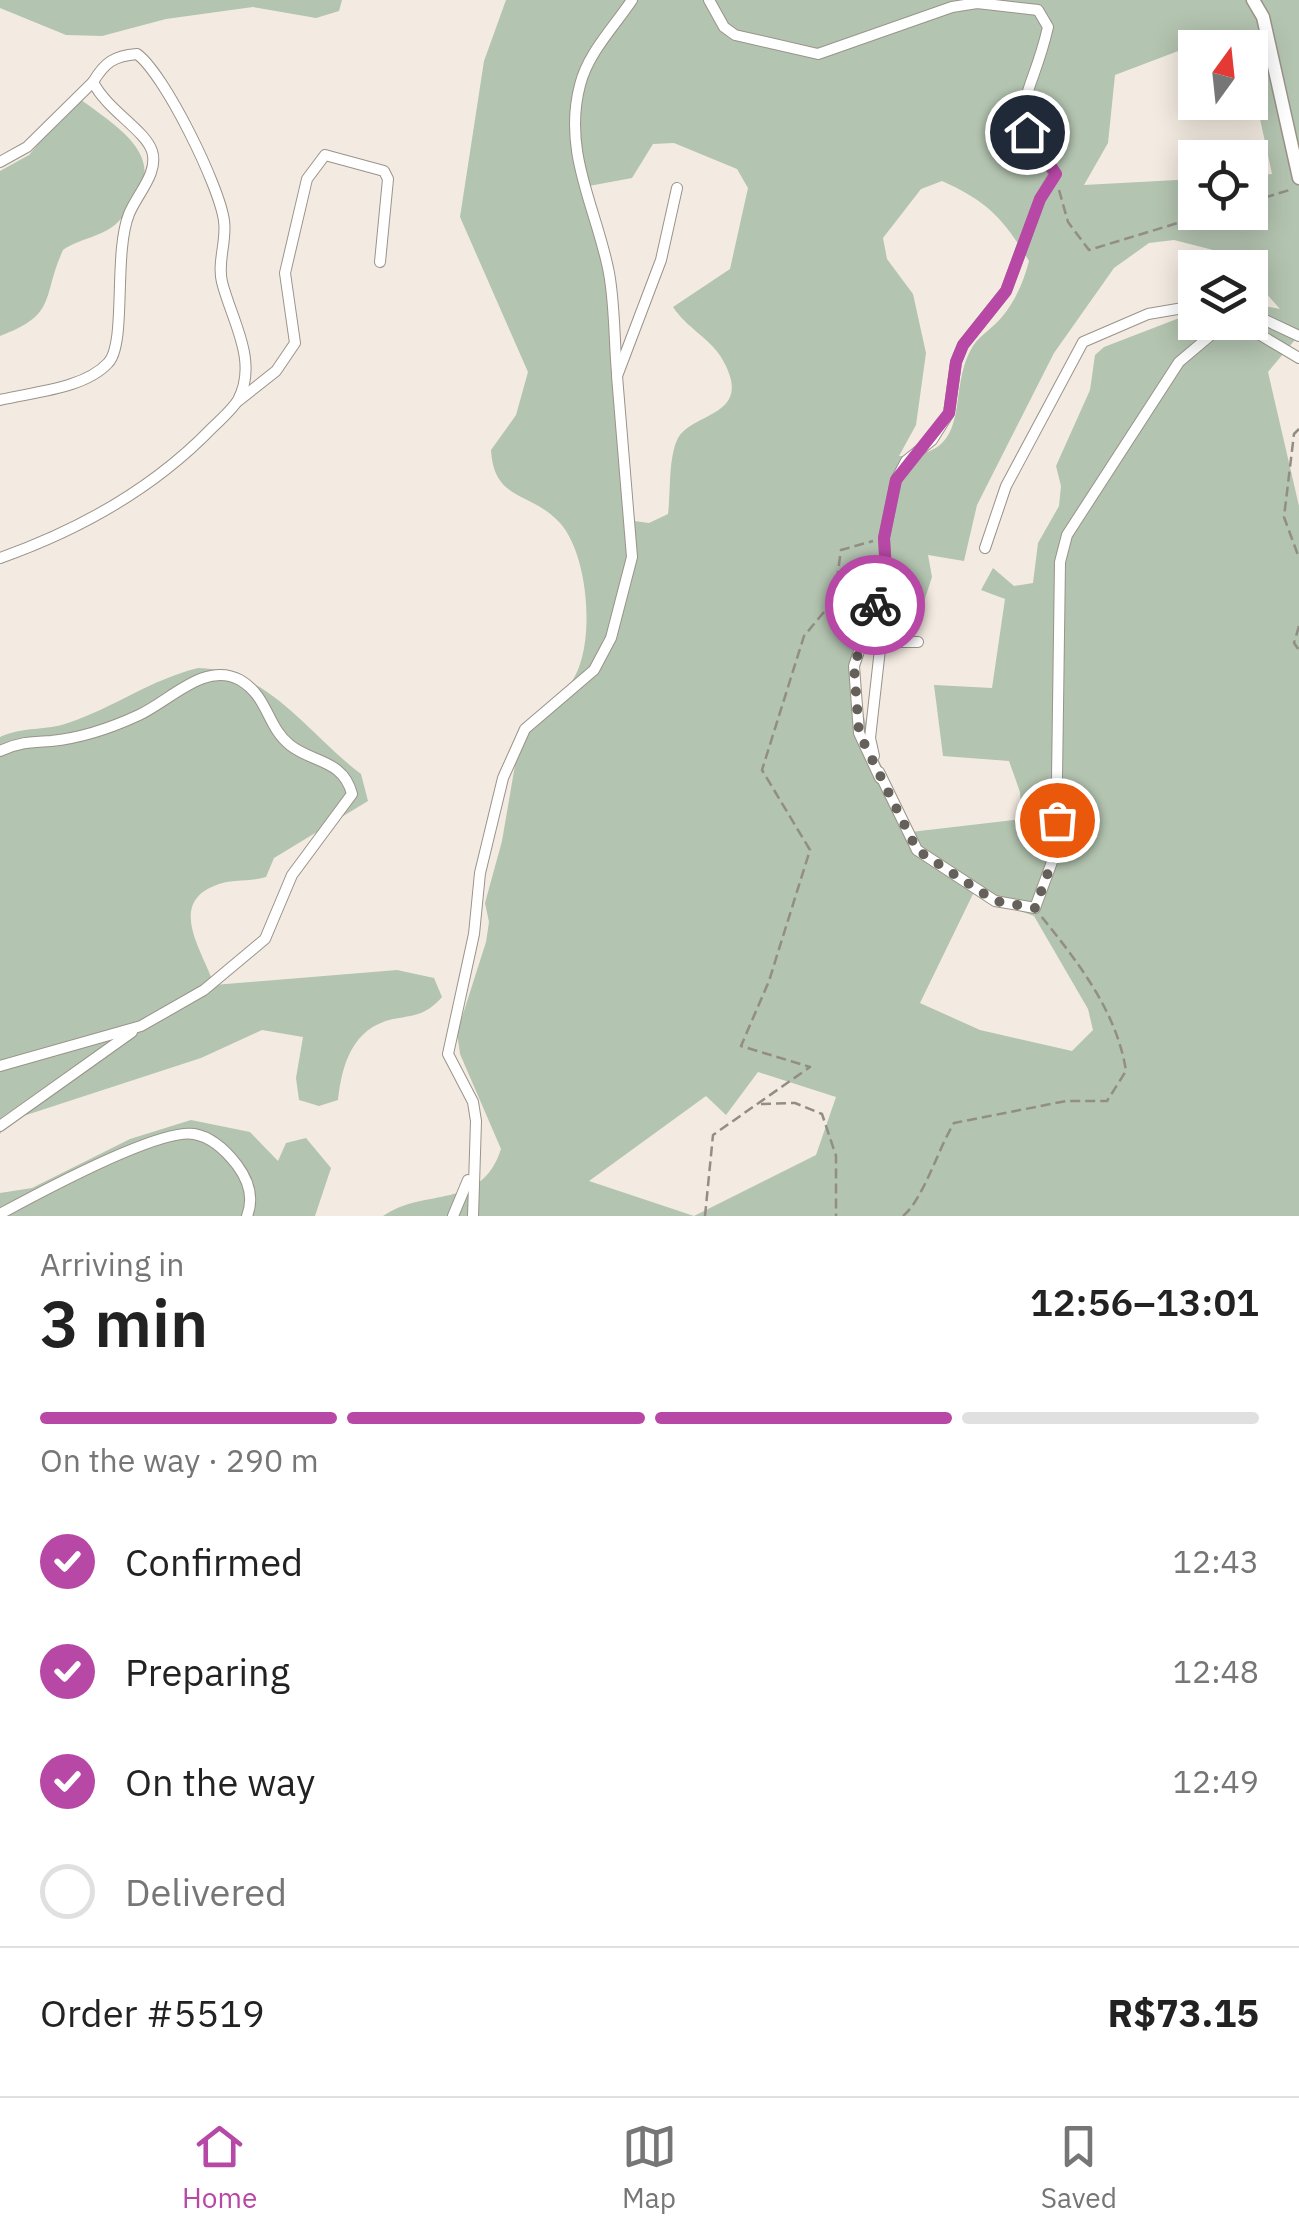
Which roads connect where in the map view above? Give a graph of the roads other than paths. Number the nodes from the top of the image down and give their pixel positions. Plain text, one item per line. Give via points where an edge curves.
1 (632, 0) edge
2 (708, 0) edge
3 (1253, 0) edge
4 (93, 82) junction
5 (0, 162) edge
6 (1299, 178) edge
7 (677, 188) dead end
8 (380, 262) dead end
9 (1178, 309) edge
10 (1268, 321) edge
11 (1299, 336) edge
12 (1299, 358) edge
13 (617, 376) junction
14 (0, 400) edge
15 (237, 402) junction
16 (985, 548) dead end
17 (0, 558) edge
18 (918, 642) dead end
19 (0, 750) edge
20 (880, 778) junction
21 (141, 1026) junction
22 (0, 1066) edge
23 (0, 1126) edge
24 (471, 1174) junction
25 (0, 1214) edge
26 (246, 1216) edge
27 (453, 1216) edge
28 (472, 1216) edge

1 - 13 street via 587,68 576,126 580,178 608,272
2 - 20 street via 736,35 818,54 977,3 1038,10 1048,27 1022,108 1027,132 1056,174 1006,291 963,345 949,413 896,480 884,538 886,572 854,666 859,733
3 - 6 street via 1263,17
4 - 5 street via 27,147
4 - 14 street via 153,153 154,169 121,235 120,342 109,363 85,378
4 - 15 street via 103,65 137,54 194,142 224,219 221,280 240,324 244,366
7 - 13 street via 661,260
8 - 15 street via 388,178 384,171 324,155 307,179 285,274 294,342 276,371
9 - 16 street via 1148,314 1084,342 1006,486
10 - 11 street
12 - 20 street via 1252,330 1217,330 1178,362 1068,535 1060,562 1056,851 1035,908 995,901 917,850
13 - 24 street via 632,557 611,638 594,670 525,729 503,778 448,1054 476,1120
15 - 17 street via 187,454 110,508 76,529
18 - 20 street via 890,642 880,650 870,738
19 - 21 street via 93,734 218,673 256,693 287,743 349,781 352,794 292,875 265,939 204,990
21 - 22 street
21 - 23 street
24 - 27 street
24 - 28 street
25 - 26 street via 134,1150 193,1134 214,1142 244,1175 252,1197

